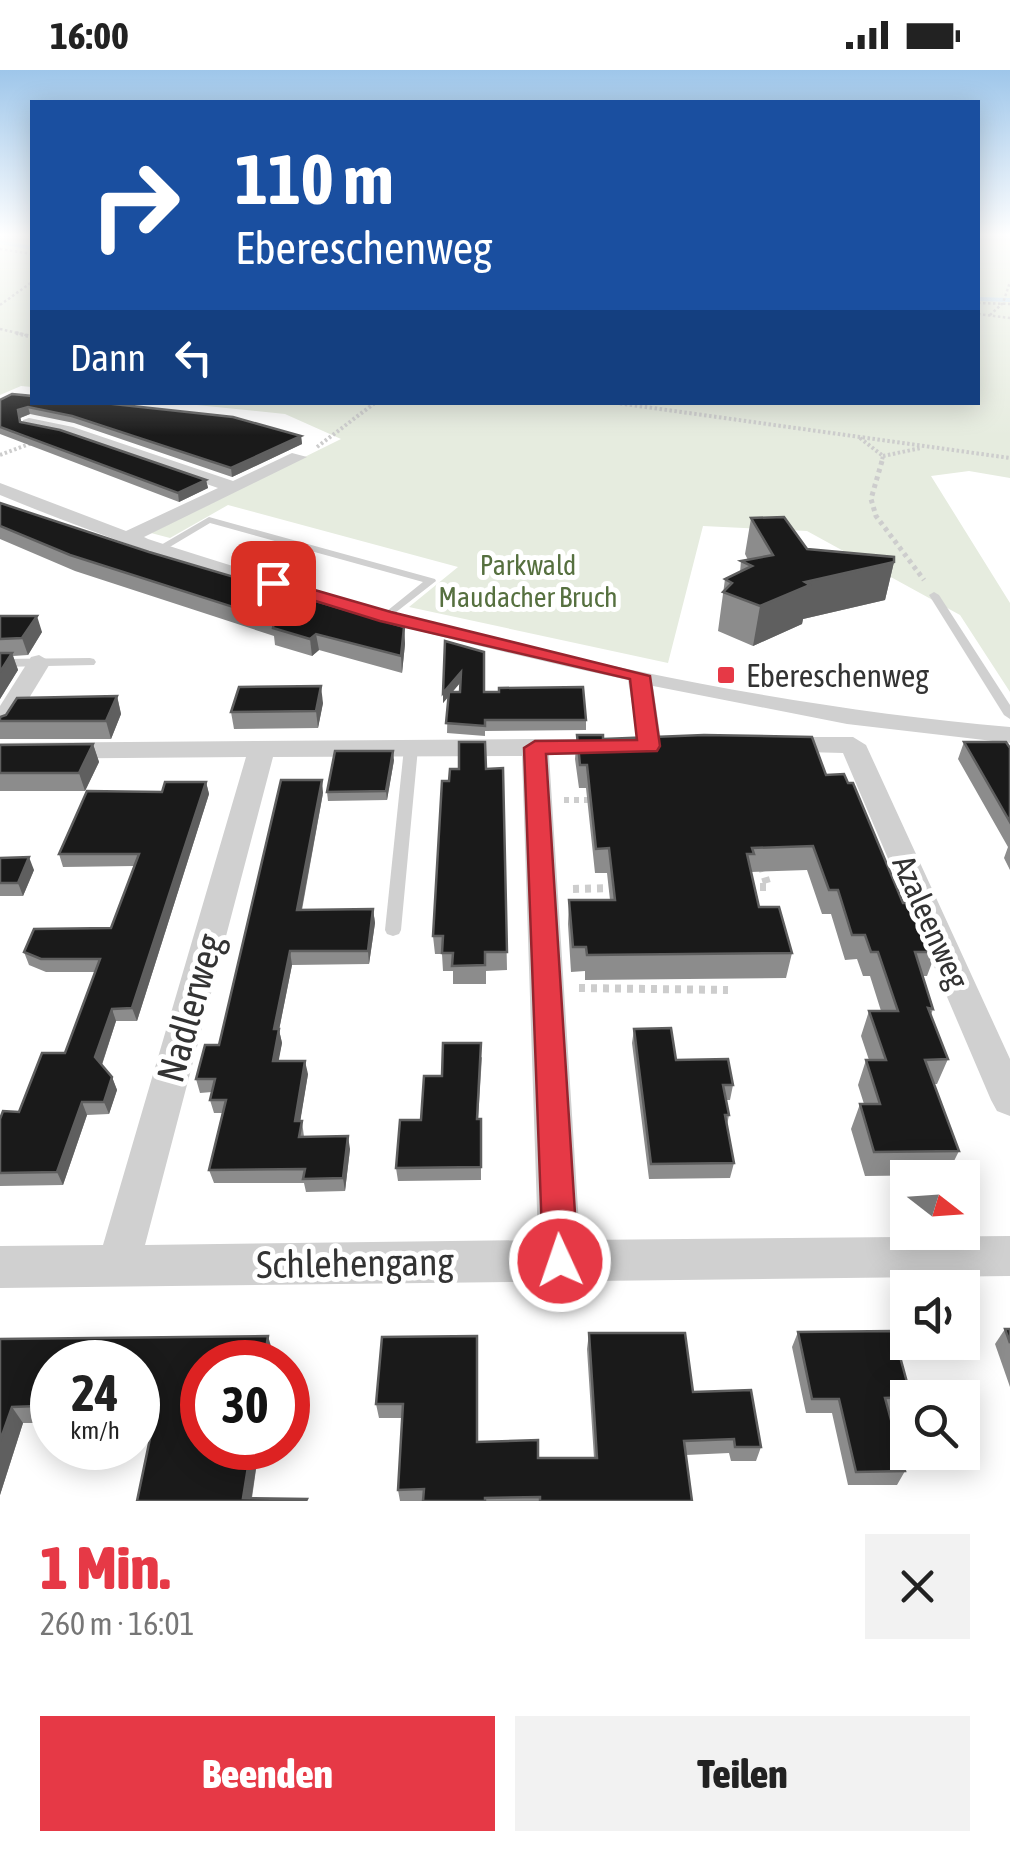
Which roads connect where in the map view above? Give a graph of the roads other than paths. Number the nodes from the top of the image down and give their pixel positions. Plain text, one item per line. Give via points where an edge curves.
1 (28, 422) edge
2 (298, 456) road end
3 (233, 487) junction
4 (0, 488) edge
5 (127, 538) junction
6 (159, 549) junction
7 (934, 594) road end
8 (386, 617) junction
9 (38, 662) junction
10 (90, 662) dead end
11 (0, 663) edge
12 (640, 676) junction
13 (1010, 715) edge
14 (0, 726) edge
15 (1010, 734) edge
16 (742, 746) edge
17 (411, 748) junction
18 (535, 748) junction
19 (262, 750) junction
20 (0, 752) edge
21 (393, 930) dead end
22 (1010, 1100) edge
23 (1010, 1256) edge
24 (560, 1261) junction
25 (118, 1266) junction
26 (0, 1267) edge

1 - 3 street
2 - 3 street
3 - 5 street
4 - 5 street
5 - 6 street
6 - 8 street
6 - 8 lane via 209,520 431,581
7 - 13 lane
8 - 12 street
9 - 10 lane
9 - 11 lane
9 - 14 street
12 - 15 street via 844,718
12 - 18 street via 658,746
16 - 22 street, Azaleenweg via 853,745
17 - 18 street
17 - 19 street
17 - 21 lane
18 - 24 street
19 - 20 street
19 - 25 street, Nadlerweg
23 - 24 street, Schlehengang
24 - 25 street, Schlehengang
25 - 26 street, Schlehengang

